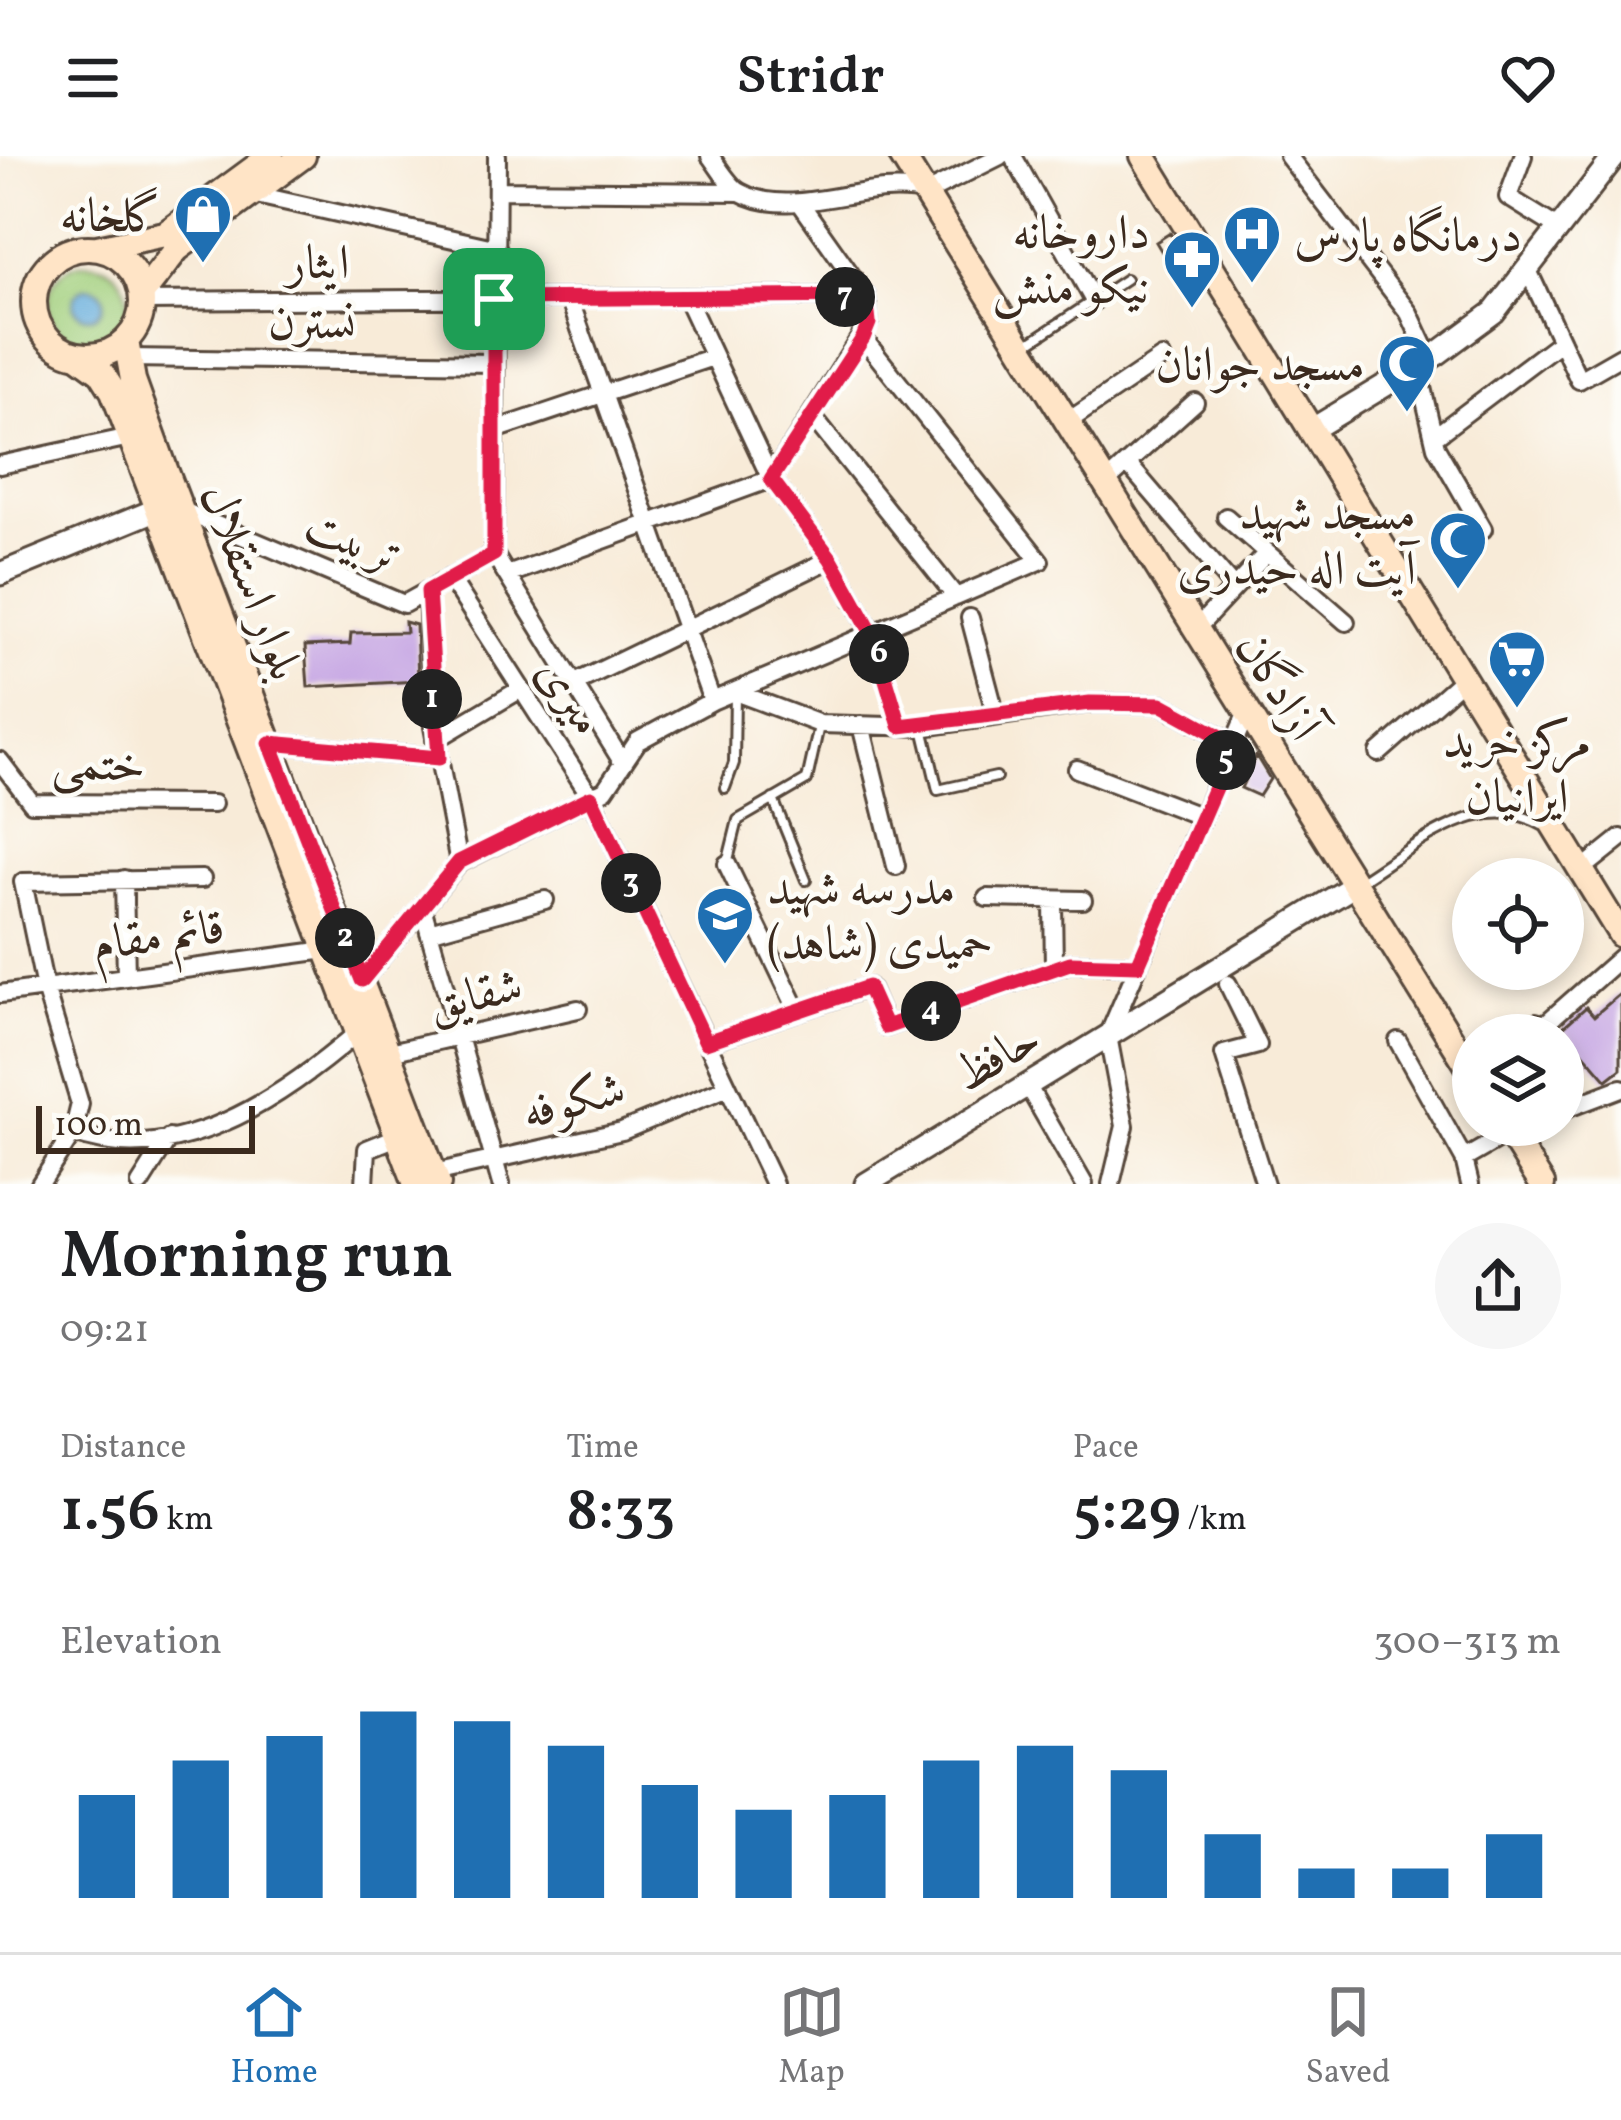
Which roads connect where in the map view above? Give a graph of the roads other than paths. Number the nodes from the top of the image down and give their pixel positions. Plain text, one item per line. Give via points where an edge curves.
1 (271, 156) edge
2 (303, 156) edge
3 (497, 156) edge
4 (710, 156) edge
5 (902, 156) edge
6 (1000, 156) edge
7 (1013, 156) edge
8 (1143, 156) edge
9 (1288, 156) edge
10 (1523, 156) edge
11 (1615, 156) edge
12 (1600, 166) edge
13 (498, 190) junction
14 (740, 192) junction
15 (252, 194) junction
16 (926, 194) junction
17 (801, 204) junction
18 (1558, 228) junction
19 (96, 248) junction
20 (498, 249) junction
21 (1527, 268) junction
22 (1126, 279) dead end
23 (866, 296) junction
24 (142, 297) junction
25 (569, 298) junction
26 (686, 298) junction
27 (494, 299) junction
28 (1094, 301) junction
29 (863, 338) junction
30 (1561, 341) junction
31 (1022, 348) junction
32 (128, 350) junction
33 (79, 356) junction
34 (1621, 356) edge
35 (713, 357) junction
36 (1162, 358) dead end
37 (1424, 362) junction
38 (496, 363) junction
39 (603, 394) junction
40 (1195, 402) dead end
41 (812, 416) junction
42 (1067, 422) junction
43 (495, 430) junction
44 (1311, 430) junction
45 (130, 437) junction
46 (1434, 437) junction
47 (1127, 463) junction
48 (0, 466) edge
49 (771, 479) junction
50 (1105, 483) junction
51 (169, 510) junction
52 (1226, 518) dead end
53 (649, 523) junction
54 (1484, 529) dead end
55 (494, 554) junction
56 (1264, 556) junction
57 (831, 559) junction
58 (0, 574) edge
59 (510, 574) junction
60 (450, 578) junction
61 (1234, 588) junction
62 (428, 591) junction
63 (956, 597) junction
64 (970, 618) dead end
65 (1346, 622) dead end
66 (1196, 629) junction
67 (687, 631) junction
68 (872, 633) junction
69 (1463, 679) junction
70 (575, 683) junction
71 (521, 689) junction
72 (734, 692) junction
73 (712, 701) junction
74 (1247, 712) junction
75 (996, 716) junction
76 (820, 724) junction
77 (861, 725) junction
78 (900, 726) junction
79 (923, 727) junction
80 (270, 743) junction
81 (1234, 744) junction
82 (437, 749) junction
83 (1379, 753) dead end
84 (621, 760) junction
85 (0, 761) edge
86 (1077, 769) dead end
87 (996, 777) dead end
88 (725, 788) dead end
89 (591, 797) junction
90 (773, 799) junction
91 (213, 804) dead end
92 (1202, 817) junction
93 (1559, 834) junction
94 (1621, 838) edge
95 (1574, 858) edge
96 (459, 862) junction
97 (727, 864) joint
98 (896, 866) dead end
99 (1584, 868) edge
100 (1584, 875) edge
101 (124, 879) junction
102 (202, 879) dead end
103 (806, 880) dead end
104 (1355, 885) junction
105 (987, 898) dead end
106 (545, 900) dead end
107 (1084, 900) dead end
108 (1053, 902) junction
109 (422, 907) junction
110 (430, 932) junction
111 (1621, 935) edge
112 (326, 950) junction
113 (1621, 957) edge
114 (1138, 965) junction
115 (1054, 967) junction
116 (127, 977) junction
117 (362, 980) junction
118 (1228, 984) dead end
119 (45, 988) junction
120 (0, 994) edge
121 (578, 1010) dead end
122 (798, 1011) junction
123 (1555, 1014) edge
124 (357, 1033) junction
125 (459, 1036) junction
126 (1108, 1036) junction
127 (1452, 1037) edge
128 (1398, 1041) dead end
129 (706, 1042) junction
130 (390, 1052) junction
131 (1027, 1085) junction
132 (728, 1087) junction
133 (1621, 1088) edge
134 (1584, 1102) edge
135 (73, 1133) junction
136 (397, 1137) junction
137 (169, 1138) junction
138 (1484, 1146) edge
139 (1522, 1146) edge
140 (1464, 1159) junction
141 (494, 1160) junction
142 (429, 1180) edge
143 (40, 1184) edge
144 (140, 1184) edge
145 (365, 1184) edge
146 (501, 1184) edge
147 (774, 1184) edge
148 (866, 1184) edge
149 (1084, 1184) edge
150 (1111, 1184) edge
151 (1265, 1184) edge
152 (1470, 1184) edge
153 (1541, 1184) edge

1 - 19 main road via 165,234
2 - 15 main road
3 - 13 street
4 - 14 street
5 - 16 main road, آزادگان
6 - 16 street
7 - 28 street
8 - 44 main road
9 - 37 street via 1409,313
10 - 18 street via 1508,197
11 - 12 street
12 - 18 street
13 - 14 street
13 - 20 street
14 - 17 street
15 - 20 street
15 - 24 main road via 177,249
16 - 17 street via 899,186
16 - 31 main road, آزادگان
17 - 23 street
18 - 21 street
19 - 24 main road via 127,263
19 - 33 main road via 49,263 33,294 39,327
20 - 27 street
21 - 30 street
21 - 37 street via 1494,312
22 - 28 lane
23 - 26 street, ایثار
23 - 29 street
24 - 27 street, ایثار
24 - 32 main road
25 - 26 street, ایثار
25 - 27 street, ایثار
25 - 39 street
26 - 35 street
27 - 38 street
28 - 31 lane
29 - 41 street
29 - 63 street via 1040,561
30 - 34 street via 1579,380
30 - 46 street
31 - 42 main road, آزادگان
32 - 33 main road
32 - 38 street, نسترن
32 - 51 main road, بلوار استقلال
33 - 45 main road, بلوار استقلال via 113,391
35 - 39 street
35 - 49 street
36 - 42 street
37 - 44 street
37 - 46 street
38 - 43 street
39 - 43 street
39 - 53 street
40 - 47 street
41 - 49 street
41 - 63 street
42 - 50 main road, آزادگان
43 - 55 street
44 - 69 main road
45 - 48 street
45 - 51 main road, بلوار استقلال
46 - 54 street
47 - 50 street
47 - 61 street
49 - 53 street
49 - 57 street
50 - 66 main road, آزادگان
51 - 58 street
51 - 62 street, تربیت via 404,604
51 - 80 main road, بلوار استقلال
51 - 112 main road, بلوار استقلال
52 - 56 street
53 - 59 street
53 - 67 street
55 - 59 street
55 - 60 street, تربیت
56 - 61 street
56 - 65 street
57 - 67 street
57 - 68 street
59 - 70 street
60 - 62 street, تربیت
60 - 71 street, میری
61 - 66 street
62 - 82 street
63 - 68 street
64 - 75 street
66 - 74 main road, آزادگان
67 - 70 street
67 - 73 street
68 - 72 street
68 - 78 lane
69 - 83 street
69 - 93 main road
70 - 84 street
71 - 82 street
71 - 89 street, میری
72 - 73 street
72 - 76 street
72 - 88 lane via 734,763
73 - 84 street via 638,741
74 - 81 street
74 - 104 main road, آزادگان
75 - 79 street
75 - 81 street via 1090,703 1161,704
76 - 77 street
76 - 90 lane via 807,780
77 - 78 street
77 - 98 street
78 - 79 street
79 - 87 lane via 938,790
80 - 82 street
80 - 117 main road, بلوار استقلال
81 - 92 street
82 - 96 street
84 - 89 street via 605,790
85 - 91 street, ختمی via 32,803
86 - 92 street
89 - 96 street
89 - 129 street, میری
90 - 97 lane via 738,820
90 - 103 lane
92 - 114 street
93 - 95 main road
93 - 104 lane via 1504,810 1479,812
94 - 99 street
96 - 109 street
97 - 122 street
100 - 111 main road
101 - 102 street
101 - 116 street
101 - 119 street via 22,882
104 - 126 street, حافظ
104 - 127 main road, آزادگان
105 - 108 street
106 - 110 street
107 - 108 street
108 - 115 street
109 - 110 street
109 - 117 street
110 - 125 street
112 - 116 street, قائم مقام
112 - 124 main road, بلوار استقلال
113 - 123 street
114 - 115 street
114 - 126 street
115 - 122 street via 886,1027 868,987
116 - 119 street, قائم مقام
117 - 130 main road, بلوار استقلال
118 - 151 street via 1258,1045 1224,1054
119 - 120 street, قائم مقام
119 - 135 street via 80,1104
121 - 125 street, شقایق
122 - 129 street
124 - 136 main road, بلوار استقلال
124 - 137 street via 257,1110
125 - 130 street, شقایق
125 - 141 street
126 - 131 street, حافظ
126 - 150 street via 1125,1126
128 - 140 street
129 - 132 street, میری
130 - 142 main road, بلوار استقلال
131 - 148 street, حافظ
131 - 149 street
132 - 141 street, شکوفه via 622,1131
132 - 147 street, میری
133 - 134 street
135 - 137 street via 105,1145
135 - 143 street
136 - 142 main road, بلوار استقلال
136 - 145 street via 367,1149
137 - 144 street
138 - 140 street
139 - 153 main road
140 - 152 street
141 - 142 street, شکوفه
141 - 146 street

